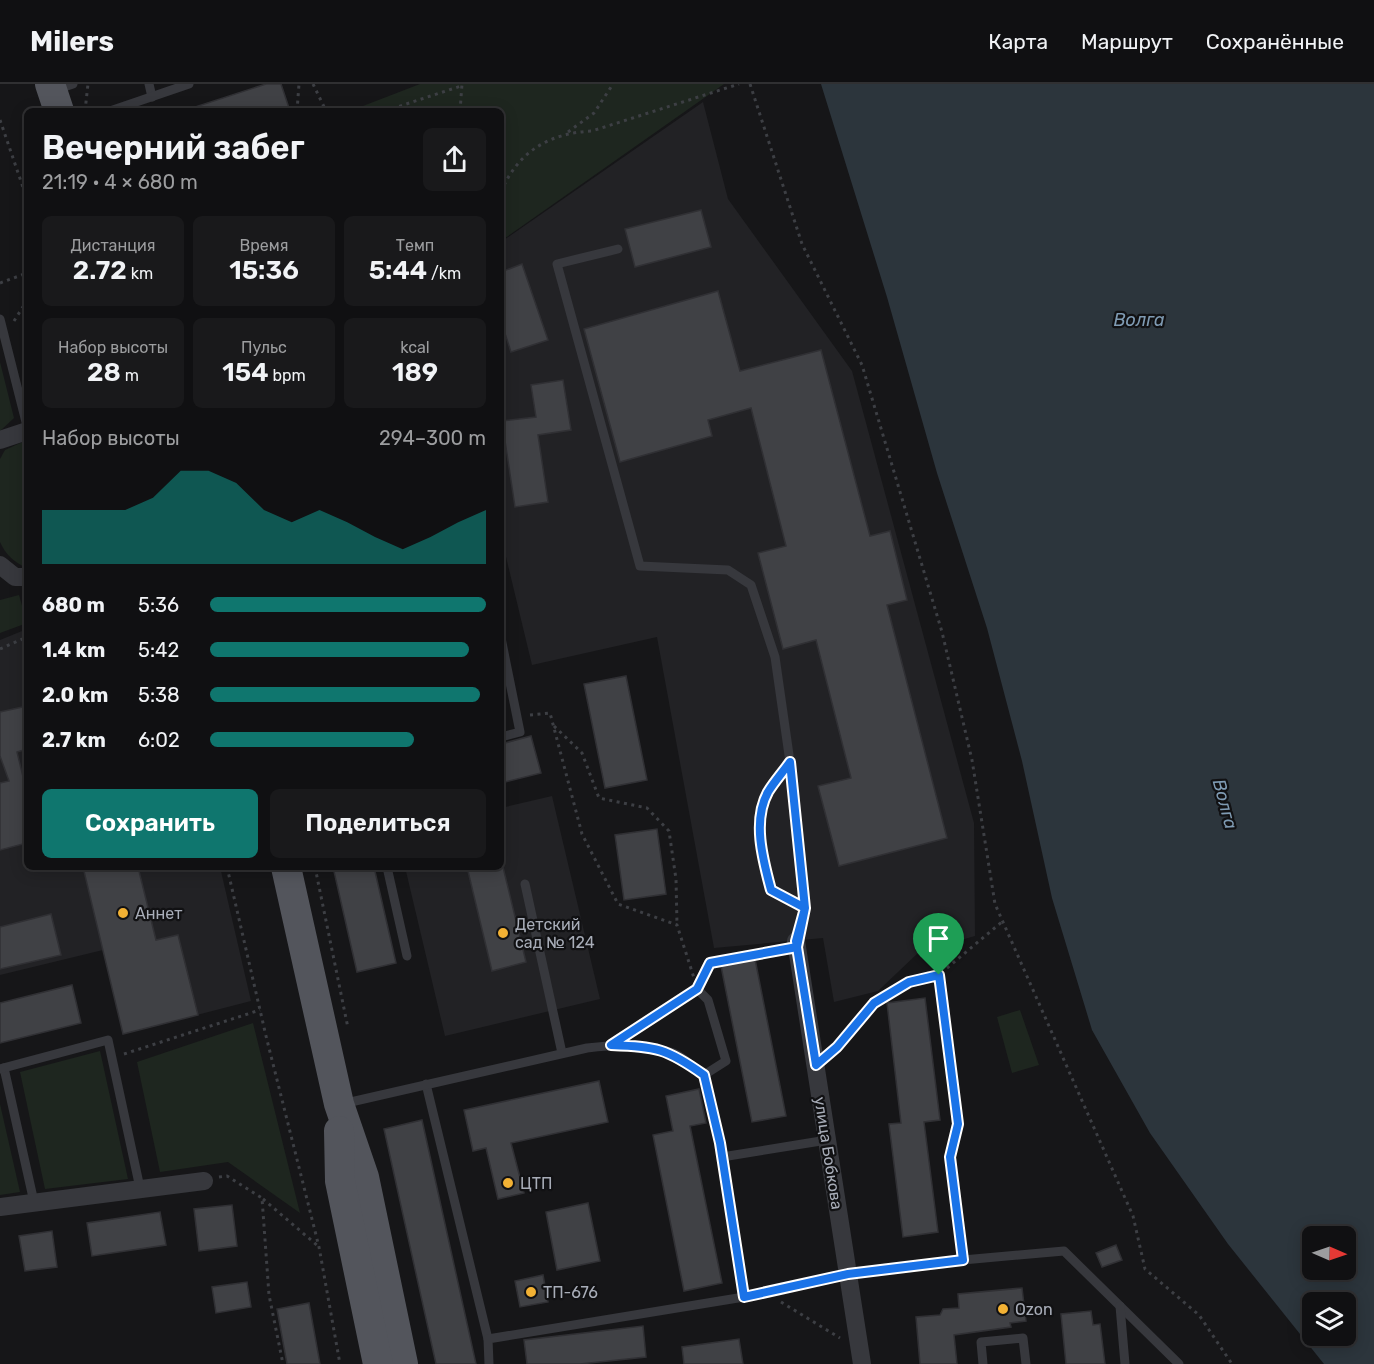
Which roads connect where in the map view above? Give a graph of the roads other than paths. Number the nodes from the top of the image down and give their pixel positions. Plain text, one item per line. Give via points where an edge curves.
1 (149, 84) edge
2 (189, 84) edge
3 (152, 97) junction
4 (119, 108) edge
5 (618, 249) dead end
6 (0, 318) edge
7 (24, 416) edge
8 (24, 429) edge
9 (0, 440) edge
10 (0, 565) edge
11 (14, 577) edge
12 (505, 681) edge
13 (504, 736) edge
14 (790, 762) junction
15 (287, 870) edge
16 (388, 870) edge
17 (525, 884) dead end
18 (805, 908) junction
19 (797, 944) joint
20 (407, 956) dead end
21 (611, 1045) junction
22 (562, 1053) junction
23 (816, 1065) junction
24 (2, 1069) edge
25 (704, 1075) junction
26 (426, 1084) junction
27 (339, 1104) junction
28 (827, 1140) junction
29 (722, 1156) junction
30 (204, 1181) road end
31 (140, 1188) junction
32 (34, 1202) junction
33 (0, 1207) edge
34 (963, 1260) junction
35 (848, 1274) junction
36 (744, 1297) junction
37 (1120, 1306) junction
38 (488, 1339) junction
39 (378, 1364) edge
40 (403, 1364) edge
41 (489, 1364) edge
42 (862, 1364) edge
43 (983, 1364) edge
44 (1026, 1364) edge
45 (1125, 1364) edge
46 (1179, 1364) edge

1 - 3 lane
2 - 3 lane
3 - 4 lane
5 - 14 lane, улица Бобкова via 557,264 640,566 728,570 751,585 775,657
6 - 7 lane
8 - 9 street
10 - 11 street
12 - 13 lane via 520,732
14 - 18 lane, улица Бобкова
14 - 18 lane via 767,794 760,822 764,861 771,890
15 - 27 main road
16 - 20 lane
17 - 22 lane
18 - 19 lane, улица Бобкова
19 - 23 street, улица Бобкова
21 - 22 lane
21 - 25 lane via 656,1048 675,1054
21 - 25 lane via 697,989 708,1000 726,1061
22 - 26 lane
23 - 28 street, улица Бобкова
23 - 34 lane via 837,1047 874,1003 909,982 939,975 958,1124 950,1157
24 - 31 lane via 108,1040
24 - 32 lane
25 - 29 lane
26 - 27 lane
26 - 38 lane
27 - 39 main road via 340,1181
27 - 40 main road via 364,1177
28 - 29 lane
28 - 35 street, улица Бобкова
29 - 36 lane
30 - 31 street
31 - 32 street
32 - 33 street
34 - 35 lane
34 - 37 lane via 1064,1251
35 - 36 lane
35 - 42 street, улица Бобкова
36 - 38 lane
37 - 45 lane
37 - 46 lane
38 - 41 lane
43 - 44 lane via 981,1342 1023,1338

